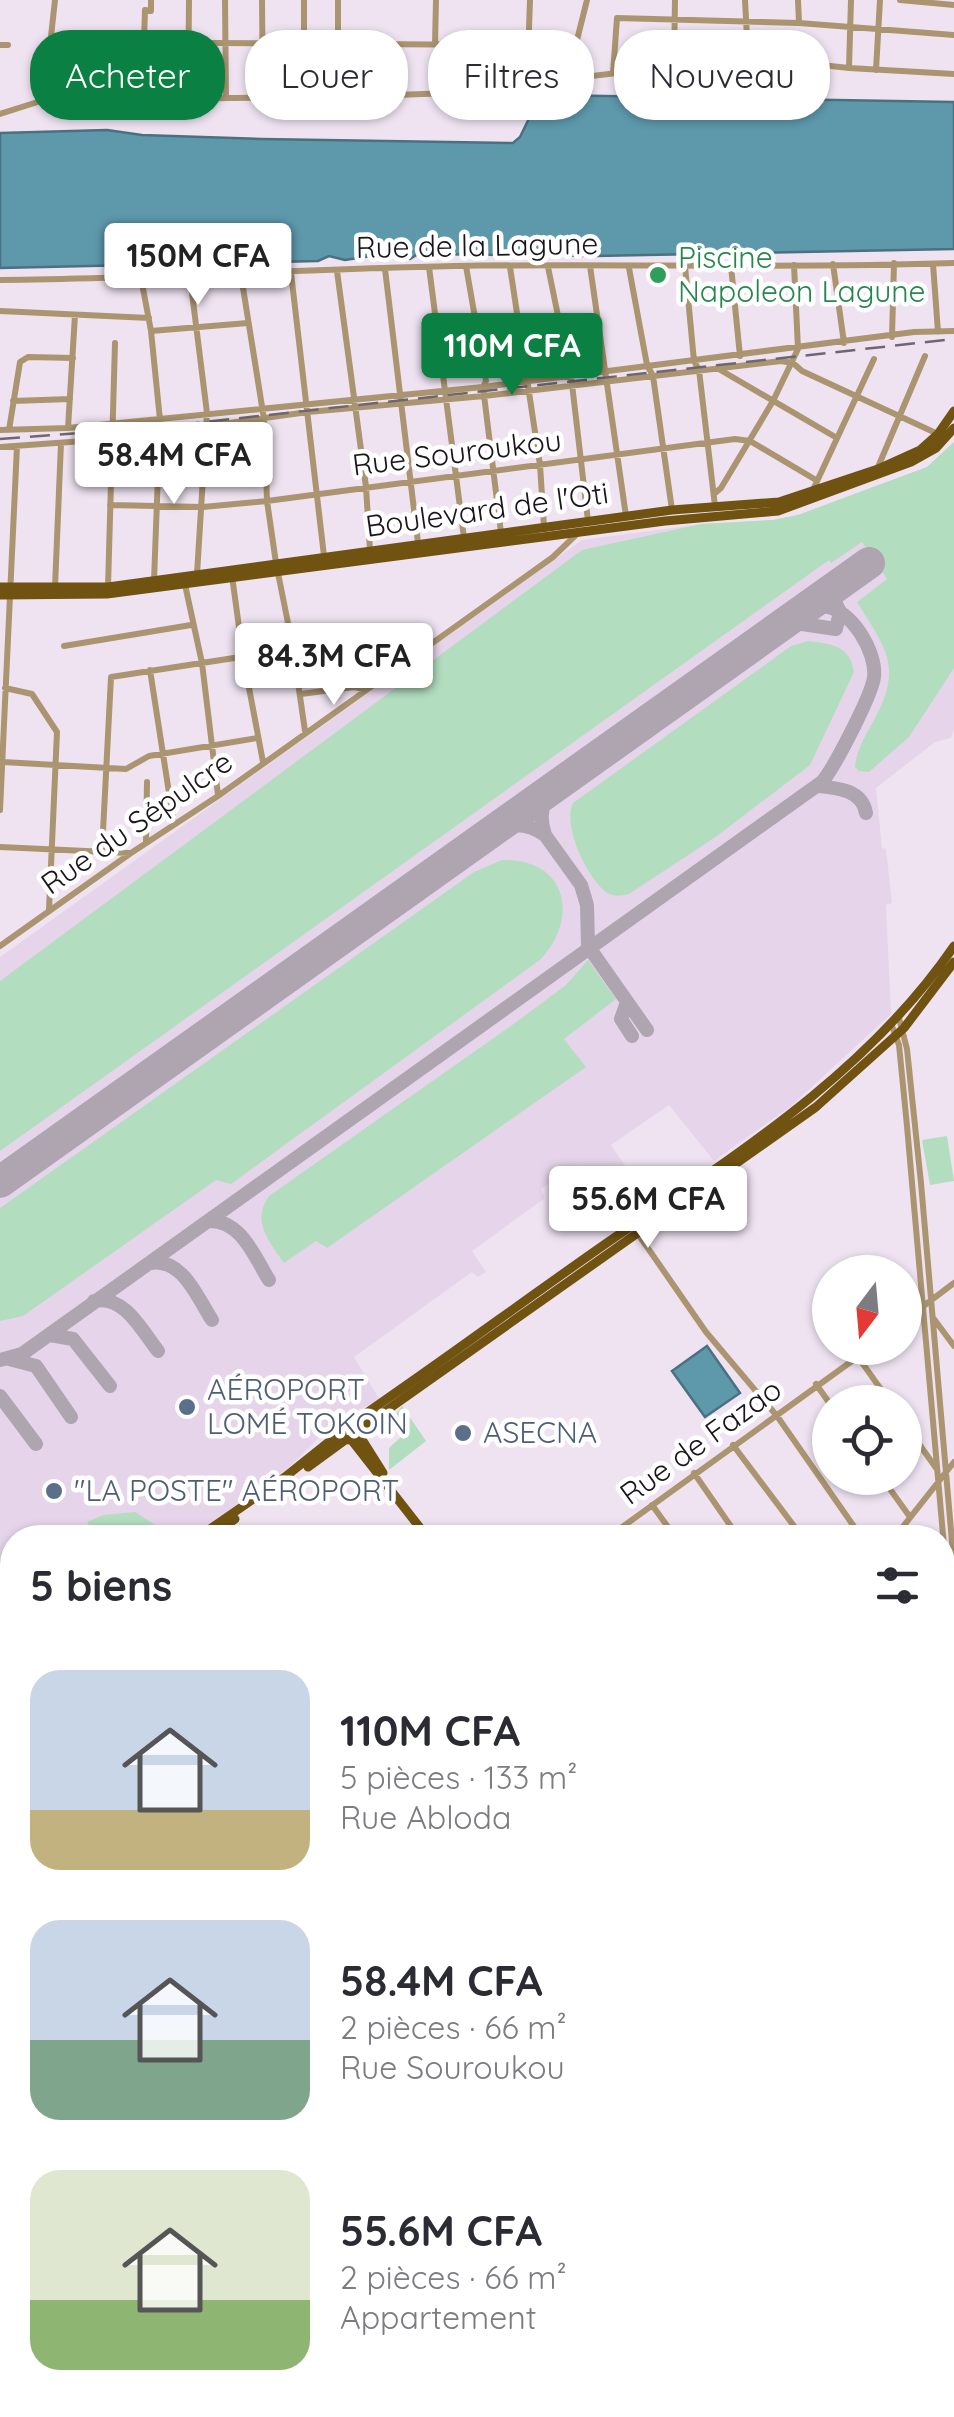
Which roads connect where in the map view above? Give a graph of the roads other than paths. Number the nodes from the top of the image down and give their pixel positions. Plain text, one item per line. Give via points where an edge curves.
1 (55, 0) edge
2 (150, 0) edge
3 (189, 0) edge
4 (225, 0) edge
5 (262, 0) edge
6 (304, 0) edge
7 (338, 0) edge
8 (436, 0) edge
9 (530, 0) edge
10 (587, 0) edge
11 (675, 0) edge
12 (745, 0) edge
13 (798, 0) edge
14 (851, 0) edge
15 (880, 0) edge
16 (900, 0) edge
17 (954, 5) edge
18 (675, 20) junction
19 (746, 22) junction
20 (799, 24) junction
21 (848, 27) junction
22 (876, 29) junction
23 (51, 30) edge
24 (145, 30) edge
25 (188, 30) edge
26 (262, 30) edge
27 (304, 30) edge
28 (339, 30) edge
29 (435, 30) edge
30 (529, 30) edge
31 (579, 30) edge
32 (675, 30) edge
33 (746, 30) edge
34 (954, 35) edge
35 (226, 43) junction
36 (245, 43) edge
37 (830, 66) edge
38 (849, 68) junction
39 (876, 70) junction
40 (613, 73) joint
41 (954, 74) edge
42 (594, 76) edge
43 (226, 98) joint
44 (245, 98) edge
45 (30, 104) edge
46 (0, 114) edge
47 (894, 263) junction
48 (954, 263) edge
49 (833, 264) junction
50 (933, 264) junction
51 (466, 266) junction
52 (590, 266) junction
53 (685, 266) junction
54 (731, 266) junction
55 (794, 266) junction
56 (429, 267) junction
57 (510, 267) junction
58 (548, 267) junction
59 (629, 268) junction
60 (386, 269) junction
61 (337, 271) junction
62 (291, 273) junction
63 (241, 275) junction
64 (190, 277) junction
65 (141, 278) junction
66 (0, 280) edge
67 (0, 311) edge
68 (75, 315) junction
69 (148, 318) junction
70 (248, 323) junction
71 (196, 326) junction
72 (954, 330) edge
73 (151, 331) junction
74 (938, 332) junction
75 (892, 337) junction
76 (844, 342) junction
77 (115, 343) dead end
78 (798, 349) junction
79 (740, 356) junction
80 (926, 356) dead end
81 (73, 358) junction
82 (874, 359) dead end
83 (694, 361) junction
84 (792, 363) junction
85 (647, 365) junction
86 (717, 368) junction
87 (699, 370) junction
88 (605, 371) junction
89 (569, 375) junction
90 (653, 376) junction
91 (528, 380) junction
92 (608, 380) junction
93 (572, 384) junction
94 (530, 390) junction
95 (483, 392) junction
96 (399, 393) junction
97 (446, 394) junction
98 (856, 396) junction
99 (70, 399) junction
100 (773, 401) junction
101 (14, 402) junction
102 (402, 403) junction
103 (354, 404) junction
104 (262, 409) junction
105 (307, 409) junction
106 (954, 411) edge
107 (207, 413) junction
108 (899, 416) junction
109 (264, 419) junction
110 (160, 420) junction
111 (112, 424) junction
112 (207, 424) junction
113 (68, 428) junction
114 (954, 428) edge
115 (0, 430) edge
116 (10, 430) junction
117 (160, 432) junction
118 (938, 434) junction
119 (837, 438) junction
120 (112, 439) junction
121 (750, 440) junction
122 (709, 442) junction
123 (61, 443) junction
124 (0, 446) edge
125 (17, 446) junction
126 (663, 448) junction
127 (619, 454) junction
128 (580, 460) junction
129 (540, 466) junction
130 (878, 469) junction
131 (494, 471) junction
132 (458, 476) junction
133 (816, 480) junction
134 (412, 482) junction
135 (366, 487) junction
136 (812, 492) junction
137 (316, 494) junction
138 (714, 494) junction
139 (268, 501) junction
140 (110, 505) junction
141 (156, 506) junction
142 (716, 506) junction
143 (203, 507) junction
144 (672, 510) junction
145 (626, 516) junction
146 (588, 521) junction
147 (544, 526) junction
148 (578, 533) junction
149 (501, 534) junction
150 (464, 538) junction
151 (418, 544) junction
152 (370, 550) junction
153 (324, 556) junction
154 (276, 567) junction
155 (231, 573) junction
156 (197, 574) junction
157 (184, 580) junction
158 (154, 581) junction
159 (108, 586) junction
160 (56, 588) junction
161 (4, 591) edge
162 (85, 592) junction
163 (191, 625) junction
164 (338, 642) dead end
165 (64, 646) dead end
166 (293, 648) junction
167 (242, 656) junction
168 (202, 663) junction
169 (150, 670) junction
170 (5, 688) junction
171 (367, 689) junction
172 (301, 694) junction
173 (305, 731) junction
174 (257, 738) junction
175 (212, 744) junction
176 (162, 754) junction
177 (2, 762) edge
178 (264, 762) junction
179 (55, 765) junction
180 (105, 768) junction
181 (147, 782) dead end
182 (218, 796) junction
183 (0, 810) edge
184 (174, 825) junction
185 (146, 843) junction
186 (0, 847) edge
187 (52, 850) junction
188 (102, 851) junction
189 (131, 853) junction
190 (49, 912) junction
191 (0, 946) edge
192 (954, 946) edge
193 (954, 962) edge
194 (898, 1026) junction
195 (635, 1230) junction
196 (954, 1283) edge
197 (925, 1306) junction
198 (922, 1308) edge
199 (932, 1316) junction
200 (954, 1346) edge
201 (846, 1365) edge
202 (816, 1384) joint
203 (777, 1416) junction
204 (353, 1433) junction
205 (734, 1445) junction
206 (922, 1446) edge
207 (954, 1462) edge
208 (942, 1472) junction
209 (694, 1473) junction
210 (939, 1480) junction
211 (894, 1495) edge
212 (652, 1505) junction
213 (910, 1517) junction
214 (216, 1525) edge
215 (226, 1525) edge
216 (418, 1525) edge
217 (626, 1525) edge
218 (667, 1525) edge
219 (730, 1525) edge
220 (792, 1525) edge
221 (853, 1525) edge
222 (904, 1525) edge
223 (946, 1525) edge
224 (947, 1525) edge

1 - 23 street
2 - 24 street
3 - 25 street
4 - 35 street
5 - 26 street
6 - 27 street
7 - 28 street
8 - 29 street
9 - 30 street
10 - 31 street
11 - 18 street
12 - 19 street
13 - 20 street
14 - 21 street
15 - 22 street
16 - 17 street
18 - 19 street
18 - 32 street
18 - 40 street via 618,18
19 - 20 street
19 - 33 street
20 - 21 street
21 - 22 street
21 - 38 street
22 - 34 street
22 - 39 street
35 - 36 street
35 - 43 street
37 - 38 street
38 - 39 street
39 - 41 street
40 - 42 street
43 - 44 street
45 - 46 street
47 - 49 street, Rue de la Lagune
47 - 50 street, Rue de la Lagune
47 - 75 street
48 - 50 street, Rue de la Lagune
49 - 55 street, Rue de la Lagune
49 - 76 street
50 - 74 street
51 - 56 street, Rue de la Lagune
51 - 57 street, Rue de la Lagune
51 - 95 street
52 - 58 street, Rue de la Lagune
52 - 59 street, Rue de la Lagune
52 - 88 street
53 - 54 street, Rue de la Lagune
53 - 59 street, Rue de la Lagune
53 - 83 street
54 - 55 street, Rue de la Lagune
54 - 79 street
55 - 78 street
56 - 60 street, Rue de la Lagune
56 - 97 street
57 - 58 street, Rue de la Lagune
57 - 91 street
58 - 89 street
59 - 85 street
60 - 61 street, Rue de la Lagune
60 - 96 street
61 - 62 street, Rue de la Lagune
61 - 103 street
62 - 63 street, Rue de la Lagune
62 - 105 street
63 - 64 street, Rue de la Lagune
63 - 70 street
64 - 65 street, Rue de la Lagune
64 - 71 street
65 - 66 street, Rue de la Lagune
65 - 69 street
67 - 68 street
68 - 69 street
68 - 81 street
69 - 73 street
70 - 71 street
70 - 104 street
71 - 73 street
71 - 107 street
72 - 74 street
73 - 110 street
74 - 75 street
75 - 76 street
76 - 78 street
77 - 111 street
78 - 79 street
78 - 84 street
79 - 83 street
80 - 108 street
81 - 99 street
81 - 101 street via 24,359
82 - 98 street
83 - 85 street
83 - 87 street
84 - 86 street
84 - 98 street
84 - 100 street
85 - 88 street
85 - 90 street
86 - 87 street
86 - 100 street
87 - 90 street
87 - 122 street
88 - 89 street
88 - 92 street
89 - 91 street
89 - 93 street
90 - 92 street
90 - 126 street
91 - 94 street
91 - 95 street
92 - 93 street
92 - 127 street
93 - 94 street
93 - 128 street
94 - 95 street
94 - 129 street
95 - 97 street
95 - 131 street
96 - 97 street
96 - 102 street
96 - 103 street
97 - 102 street
97 - 132 street
98 - 108 street
98 - 119 street
99 - 101 street
99 - 113 street
100 - 119 street
100 - 121 street
101 - 116 street
102 - 103 street
102 - 134 street
103 - 105 street
103 - 135 street
104 - 105 street
104 - 107 street
104 - 109 street
105 - 109 street
105 - 137 street
106 - 118 main road, Boulevard de l'Oti
107 - 110 street
107 - 112 street
108 - 118 street
108 - 130 street
109 - 112 street
109 - 139 street
110 - 111 street
110 - 117 street
111 - 113 street
111 - 120 street
112 - 117 street
112 - 143 street
113 - 116 street
114 - 148 main road, Boulevard de l'Oti via 923,456 786,510
115 - 116 street
117 - 120 street
117 - 141 street
118 - 130 main road, Boulevard de l'Oti
119 - 133 street
120 - 123 street
120 - 140 street
121 - 122 street, Rue Souroukou
121 - 133 street
121 - 138 street
122 - 126 street, Rue Souroukou
122 - 138 street
123 - 125 street
123 - 160 street
124 - 125 street
125 - 161 street
126 - 127 street, Rue Souroukou
126 - 144 street
127 - 128 street, Rue Souroukou
127 - 145 street
128 - 129 street, Rue Souroukou
128 - 146 street
129 - 131 street, Rue Souroukou
129 - 147 street
130 - 136 main road, Boulevard de l'Oti
131 - 132 street, Rue Souroukou
131 - 149 street
132 - 134 street, Rue Souroukou
132 - 150 street
133 - 136 street
134 - 135 street, Rue Souroukou
134 - 151 street
135 - 137 street, Rue Souroukou
135 - 152 street
136 - 142 main road, Boulevard de l'Oti via 780,502
137 - 139 street, Rue Souroukou
137 - 153 street
138 - 142 street
139 - 143 street, Rue Souroukou
139 - 154 street
140 - 141 street, Rue Souroukou
140 - 159 street
141 - 143 street, Rue Souroukou
141 - 158 street
142 - 144 main road, Boulevard de l'Oti
143 - 156 street
144 - 145 main road, Boulevard de l'Oti
145 - 146 main road, Boulevard de l'Oti
146 - 147 main road, Boulevard de l'Oti
146 - 148 street, Rue du Sépulcre
147 - 149 main road, Boulevard de l'Oti
148 - 154 main road, Boulevard de l'Oti
148 - 171 street, Rue du Sépulcre
149 - 150 main road, Boulevard de l'Oti
150 - 151 main road, Boulevard de l'Oti
151 - 152 main road, Boulevard de l'Oti
152 - 153 main road, Boulevard de l'Oti
153 - 154 main road, Boulevard de l'Oti
154 - 155 main road, Boulevard de l'Oti
154 - 166 street
155 - 156 main road, Boulevard de l'Oti
155 - 157 main road, Boulevard de l'Oti
155 - 167 street
156 - 157 main road, Boulevard de l'Oti
157 - 158 main road, Boulevard de l'Oti
157 - 162 main road, Boulevard de l'Oti
157 - 163 street
158 - 159 main road, Boulevard de l'Oti
159 - 162 main road, Boulevard de l'Oti
160 - 161 main road, Boulevard de l'Oti
160 - 162 main road, Boulevard de l'Oti
161 - 162 main road, Boulevard de l'Oti
161 - 170 street
163 - 165 street
163 - 168 street
164 - 166 street
166 - 167 street
166 - 172 street
167 - 168 street
167 - 174 street
168 - 169 street
168 - 175 street
169 - 176 street
169 - 180 street via 110,678
170 - 177 street
170 - 179 street via 30,693 57,729
171 - 172 street
171 - 173 street, Rue du Sépulcre
172 - 173 street
173 - 178 street, Rue du Sépulcre
174 - 175 street
174 - 178 street
175 - 176 street
175 - 182 street
176 - 180 street via 126,768
176 - 184 street
177 - 179 street
177 - 183 street
178 - 182 street, Rue du Sépulcre
179 - 180 street
179 - 187 street
180 - 188 street
181 - 185 street
182 - 184 street, Rue du Sépulcre
184 - 185 street, Rue du Sépulcre
185 - 189 street, Rue du Sépulcre
186 - 187 street
187 - 188 street
187 - 190 street
188 - 189 street
189 - 190 street, Rue du Sépulcre
190 - 191 street, Rue du Sépulcre
192 - 194 main road
193 - 194 main road
194 - 195 main road via 816,1106
194 - 197 street
195 - 203 street via 706,1332
195 - 204 main road
196 - 197 street
197 - 198 street
197 - 199 street
197 - 208 street
199 - 200 street
199 - 208 street
201 - 202 street, Rue de Fazao
202 - 203 street, Rue de Fazao
203 - 205 street, Rue de Fazao
203 - 221 street
204 - 214 main road
204 - 215 main road
204 - 216 main road
205 - 209 street, Rue de Fazao
205 - 220 street
206 - 208 street
207 - 208 street
208 - 210 street
208 - 224 street
209 - 212 street, Rue de Fazao
209 - 219 street
210 - 213 street
210 - 223 street
211 - 213 street
212 - 217 street, Rue de Fazao
212 - 218 street
213 - 222 street

